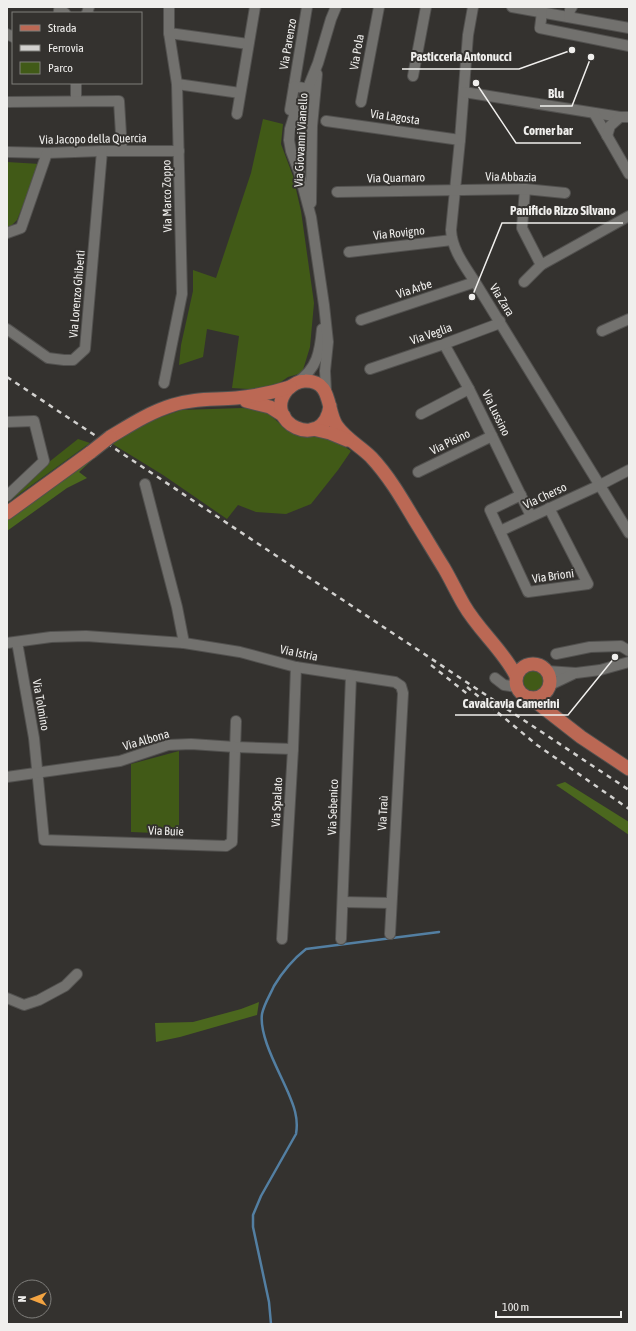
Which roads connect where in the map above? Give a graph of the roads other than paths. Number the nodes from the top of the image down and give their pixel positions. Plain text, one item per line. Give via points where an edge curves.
1 (169, 7) edge
2 (255, 7) edge
3 (307, 7) edge
4 (336, 7) edge
5 (379, 7) edge
6 (426, 7) edge
7 (473, 7) edge
8 (512, 7) edge
9 (572, 7) edge
10 (528, 8) edge
11 (542, 12) junction
12 (569, 17) junction
13 (629, 28) edge
14 (169, 33) junction
15 (248, 44) junction
16 (629, 46) edge
17 (318, 63) junction
18 (414, 76) dead end
19 (76, 84) edge
20 (177, 84) junction
21 (294, 86) junction
22 (308, 89) junction
23 (464, 92) junction
24 (240, 93) junction
25 (76, 101) junction
26 (7, 102) edge
27 (362, 102) dead end
28 (290, 110) dead end
29 (594, 113) junction
30 (237, 114) dead end
31 (625, 117) edge
32 (326, 121) dead end
33 (607, 136) junction
34 (460, 140) junction
35 (102, 151) junction
36 (122, 151) junction
37 (179, 151) junction
38 (7, 152) edge
39 (47, 153) junction
40 (629, 174) edge
41 (456, 189) junction
42 (525, 189) junction
43 (337, 192) dead end
44 (566, 193) dead end
45 (629, 216) edge
46 (311, 218) junction
47 (7, 233) edge
48 (452, 240) junction
49 (350, 252) dead end
50 (540, 265) junction
51 (475, 282) junction
52 (524, 282) dead end
53 (324, 305) junction
54 (361, 320) dead end
55 (500, 321) junction
56 (628, 321) edge
57 (7, 329) edge
58 (602, 331) dead end
59 (444, 344) junction
60 (370, 369) dead end
61 (164, 383) dead end
62 (294, 384) junction
63 (469, 389) junction
64 (326, 391) junction
65 (235, 398) junction
66 (330, 406) junction
67 (421, 414) dead end
68 (284, 416) junction
69 (7, 422) edge
70 (313, 429) junction
71 (492, 436) junction
72 (353, 443) junction
73 (629, 470) edge
74 (418, 472) dead end
75 (144, 484) dead end
76 (600, 485) junction
77 (521, 495) junction
78 (7, 496) edge
79 (549, 508) junction
80 (7, 513) edge
81 (532, 516) junction
82 (500, 531) junction
83 (629, 533) edge
84 (12, 642) edge
85 (184, 643) junction
86 (629, 651) edge
87 (500, 652) junction
88 (556, 654) dead end
89 (629, 662) edge
90 (527, 665) junction
91 (296, 667) junction
92 (547, 671) junction
93 (576, 673) junction
94 (351, 676) junction
95 (494, 678) dead end
96 (517, 682) junction
97 (548, 688) junction
98 (403, 693) joint
99 (531, 698) junction
100 (558, 719) junction
101 (236, 721) dead end
102 (235, 747) junction
103 (293, 749) junction
104 (629, 770) edge
105 (37, 773) junction
106 (7, 777) edge
107 (343, 902) junction
108 (392, 903) junction
109 (390, 934) dead end
110 (282, 939) dead end
111 (341, 939) dead end
112 (77, 974) dead end
113 (7, 998) edge

1 - 14 street, Via Marco Zoppo
2 - 15 street
3 - 21 street, Via Parenzo
4 - 17 street, Via Giovanni Vianello
5 - 27 street, Via Pola
6 - 18 street
7 - 23 street, Via Zara via 468,35
8 - 10 street
9 - 12 street
10 - 11 street
11 - 12 street
11 - 16 street via 540,28
12 - 13 street
14 - 15 street
14 - 20 street, Via Marco Zoppo
15 - 24 street
17 - 22 street, Via Giovanni Vianello
17 - 46 street, Via Giovanni Vianello via 312,126
19 - 25 street
20 - 24 street
20 - 37 street, Via Marco Zoppo
21 - 22 street, Via Parenzo
21 - 28 street, Via Parenzo
22 - 46 street, Via Giovanni Vianello via 294,116 289,140
23 - 29 street
23 - 34 street, Via Zara
24 - 30 street
25 - 26 street
25 - 36 street via 119,101
29 - 31 street
29 - 33 street
31 - 33 street via 610,126
32 - 34 street, Via Lagosta
33 - 40 street
34 - 41 street, Via Zara
35 - 36 street, Via Jacopo della Quercia
35 - 39 street, Via Jacopo della Quercia
35 - 57 street, Via Lorenzo Ghiberti via 85,349 73,360 48,358
36 - 37 street, Via Jacopo della Quercia
37 - 61 street, Via Marco Zoppo via 182,294
38 - 39 street, Via Jacopo della Quercia
39 - 47 street via 21,228
41 - 42 street, Via Abbazia
41 - 43 street, Via Quarnaro
41 - 48 street, Via Zara
42 - 44 street, Via Abbazia
42 - 50 street via 522,228
45 - 50 street
46 - 53 street, Via Giovanni Vianello
48 - 49 street, Via Rovigno
48 - 51 street, Via Zara via 454,248
50 - 52 street
51 - 54 street, Via Arbe
51 - 55 street, Via Zara
53 - 62 street, Via Giovanni Vianello via 316,363 307,376
53 - 64 street, Via Giovanni Vianello via 328,342
55 - 59 street, Via Veglia
55 - 76 street, Via Zara
56 - 58 street
59 - 60 street, Via Veglia
59 - 63 street, Via Lussino
62 - 64 main road via 313,382
62 - 65 main road via 268,394
62 - 68 main road via 284,393 281,409
63 - 67 street
63 - 71 street, Via Lussino
64 - 66 main road
65 - 68 main road via 260,403
65 - 80 main road, bridge via 204,399 173,405 140,419 110,437
66 - 70 main road via 326,420
66 - 72 main road via 334,420
68 - 70 main road via 287,422 299,429
69 - 78 street via 34,420 44,461
70 - 72 main road
71 - 74 street, Via Pisino
71 - 77 street, Via Lussino
72 - 87 main road via 370,456 393,485 465,607
73 - 76 street, Via Cherso
75 - 85 street
76 - 79 street, Via Cherso
76 - 83 street, Via Zara
77 - 81 street, Via Lussino
77 - 82 street via 490,510
79 - 81 street, Via Cherso
79 - 82 street, Via Brioni via 588,584 528,592
81 - 82 street, Via Cherso
84 - 85 street, Via Istria via 86,636
84 - 105 street, Via Tolmino via 34,738
85 - 91 street, Via Istria via 240,652
86 - 88 street via 621,646 590,647
87 - 90 main road
87 - 96 main road
89 - 93 street
90 - 92 main road via 538,665
90 - 96 main road via 519,671
91 - 94 street, Via Istria
91 - 103 street, Via Spalato
92 - 93 street
92 - 97 main road via 550,680
93 - 97 street
94 - 98 street, Via Istria via 395,682 401,686
94 - 107 street, Via Sebenico
95 - 96 street via 504,685
96 - 99 main road via 522,695
97 - 99 main road via 537,698
97 - 100 main road via 548,702
98 - 108 street, Via Traù
99 - 100 main road
100 - 104 main road
101 - 102 street, Via Buie
102 - 103 street, Via Albona
102 - 105 street, Via Albona via 168,745 120,761
102 - 105 street, Via Buie via 232,842 226,846 44,840
103 - 110 street, Via Spalato
105 - 106 street, Via Albona
107 - 108 street
107 - 111 street, Via Sebenico
108 - 109 street, Via Traù
112 - 113 street via 65,986 24,1005

